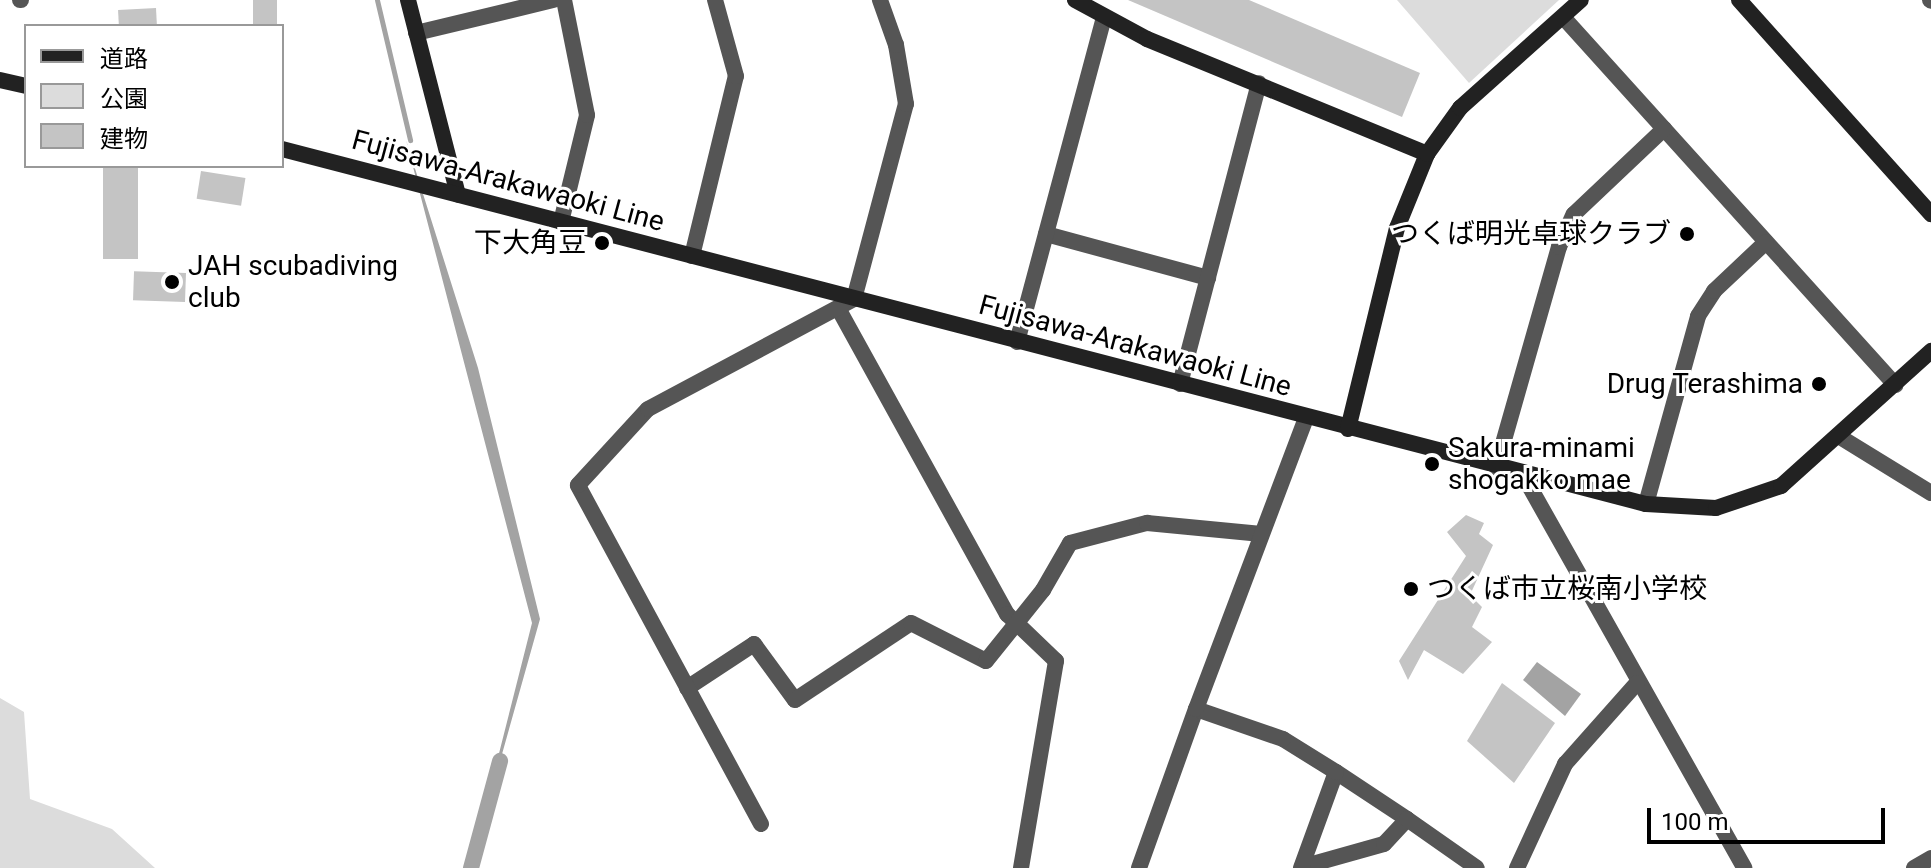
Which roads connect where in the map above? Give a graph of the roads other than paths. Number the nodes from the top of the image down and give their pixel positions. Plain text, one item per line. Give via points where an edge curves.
1 (408, 0) edge
2 (553, 0) edge
3 (564, 0) edge
4 (715, 0) edge
5 (880, 0) edge
6 (1581, 0) edge
7 (1739, 0) edge
8 (1082, 2) edge
9 (1563, 17) junction
10 (1104, 18) junction
11 (416, 33) junction
12 (0, 80) edge
13 (1259, 83) junction
14 (24, 86) edge
15 (1664, 129) junction
16 (284, 150) edge
17 (1427, 154) junction
18 (458, 195) junction
19 (1931, 214) edge
20 (561, 222) junction
21 (1046, 234) junction
22 (1766, 242) junction
23 (692, 256) junction
24 (1208, 278) junction
25 (854, 299) junction
26 (838, 308) junction
27 (1017, 342) junction
28 (1931, 351) edge
29 (1180, 384) junction
30 (1895, 385) junction
31 (1306, 418) junction
32 (1348, 429) junction
33 (1840, 437) junction
34 (1496, 468) junction
35 (1523, 475) junction
36 (1931, 493) edge
37 (1646, 504) junction
38 (1261, 534) junction
39 (1015, 622) junction
40 (1637, 683) junction
41 (687, 688) junction
42 (1196, 709) junction
43 (1336, 772) junction
44 (1407, 819) junction
45 (761, 824) dead end
46 (1931, 858) edge
47 (1021, 868) edge
48 (1139, 868) edge
49 (1301, 868) edge
50 (1477, 868) edge
51 (1517, 868) edge
52 (1744, 868) edge
53 (1914, 868) edge

1 - 11 main road
2 - 11 street
3 - 20 street via 587,115
4 - 23 street via 736,76
5 - 25 street via 906,104
6 - 9 main road
7 - 19 main road
8 - 10 main road
9 - 15 street
9 - 17 main road via 1460,108
10 - 13 main road
10 - 21 street
11 - 18 main road
12 - 14 main road
13 - 17 main road
13 - 24 street
15 - 22 street
15 - 34 street via 1574,214 1559,247
16 - 18 main road, Fujisawa-Arakawaoki Line
17 - 32 main road via 1397,228
18 - 20 main road, Fujisawa-Arakawaoki Line
20 - 23 main road, Fujisawa-Arakawaoki Line
21 - 24 street
21 - 27 street
22 - 30 street
22 - 37 street via 1714,291 1698,316
23 - 25 main road, Fujisawa-Arakawaoki Line
24 - 29 street
25 - 26 street
25 - 27 main road, Fujisawa-Arakawaoki Line
26 - 39 street
26 - 41 street via 648,409 578,485
27 - 29 main road, Fujisawa-Arakawaoki Line
28 - 30 main road, Fujisawa-Arakawaoki Line
29 - 31 main road, Fujisawa-Arakawaoki Line
30 - 33 main road, Fujisawa-Arakawaoki Line
31 - 32 main road, Fujisawa-Arakawaoki Line
31 - 38 street
32 - 34 main road, Fujisawa-Arakawaoki Line
33 - 36 street
33 - 37 main road, Fujisawa-Arakawaoki Line via 1781,486 1752,498 1716,508
34 - 35 main road, Fujisawa-Arakawaoki Line
35 - 37 main road, Fujisawa-Arakawaoki Line
35 - 40 street
38 - 39 street via 1147,523 1070,543
38 - 42 street
39 - 41 street via 986,661 911,623 795,700 754,644
39 - 47 street via 1056,661
40 - 51 street via 1565,764
40 - 52 street
41 - 45 street
42 - 43 street via 1283,739
42 - 48 street
43 - 44 street
43 - 49 street
44 - 49 street via 1384,844
44 - 50 street
46 - 53 street

